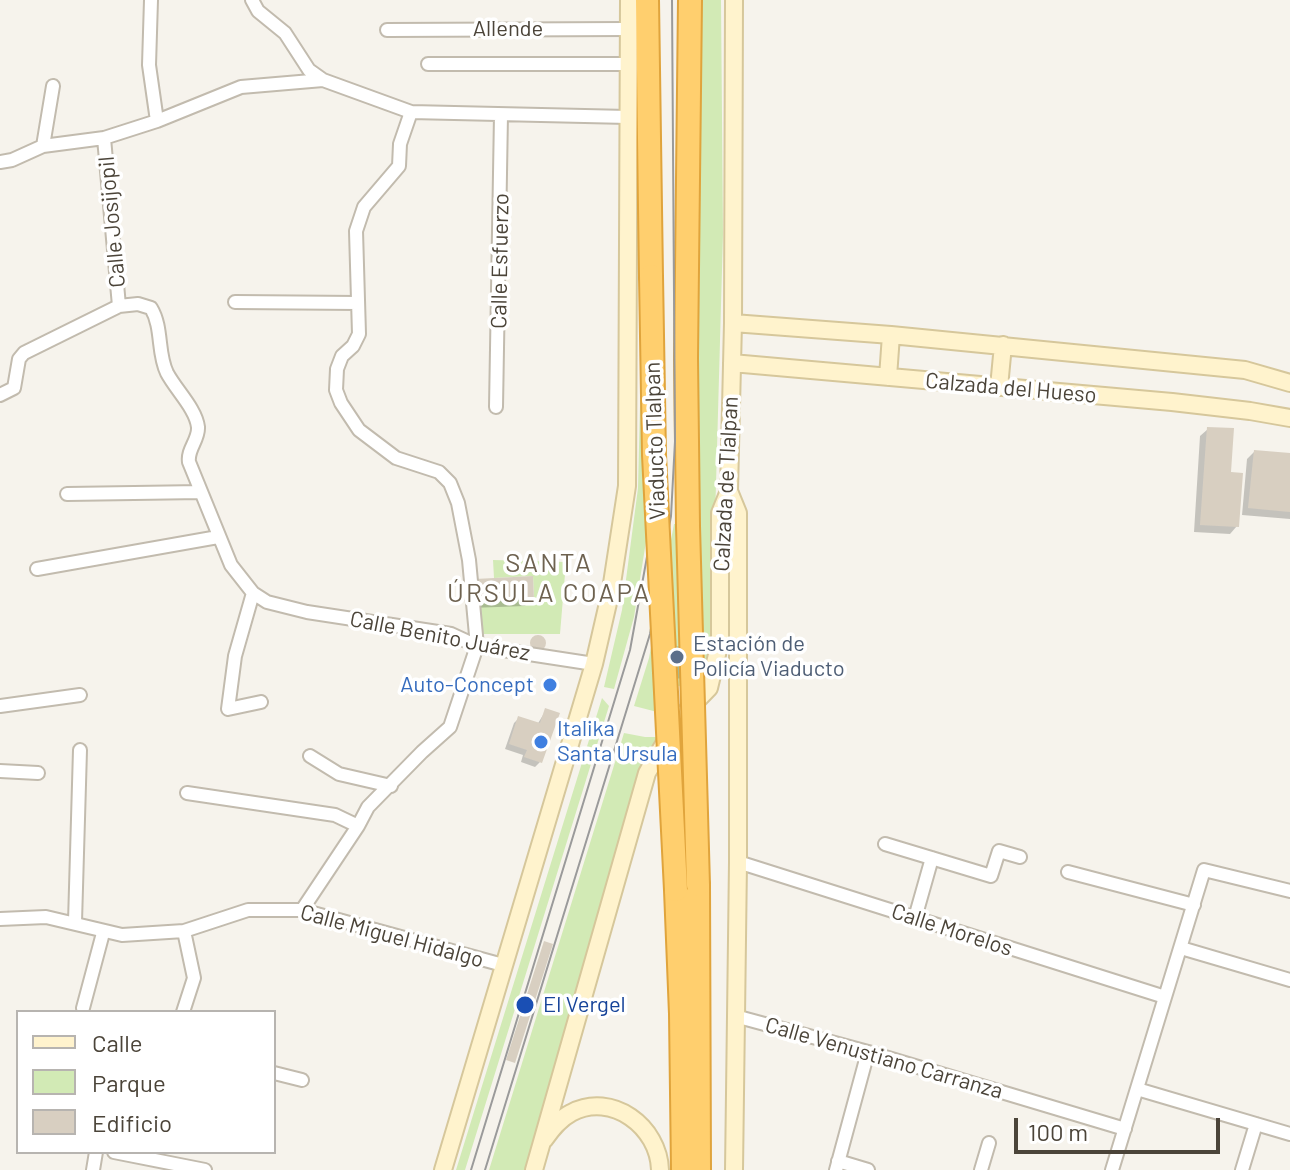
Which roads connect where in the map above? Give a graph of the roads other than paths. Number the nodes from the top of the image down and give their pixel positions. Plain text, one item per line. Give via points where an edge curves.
1 (151, 0) edge
2 (252, 0) edge
3 (629, 0) edge
4 (647, 0) edge
5 (690, 0) edge
6 (734, 0) edge
7 (628, 29) junction
8 (387, 30) dead end
9 (428, 64) dead end
10 (628, 64) junction
11 (323, 80) junction
12 (53, 86) dead end
13 (411, 112) junction
14 (501, 115) junction
15 (628, 117) junction
16 (157, 121) junction
17 (104, 138) junction
18 (43, 146) junction
19 (0, 162) edge
20 (235, 302) dead end
21 (358, 303) junction
22 (119, 306) junction
23 (733, 323) junction
24 (891, 335) junction
25 (1003, 345) junction
26 (732, 363) junction
27 (888, 377) junction
28 (1290, 383) edge
29 (999, 387) junction
30 (0, 395) edge
31 (496, 407) dead end
32 (1290, 418) edge
33 (729, 491) junction
34 (201, 492) junction
35 (67, 494) dead end
36 (218, 537) junction
37 (37, 569) dead end
38 (253, 593) junction
39 (477, 646) junction
40 (594, 664) junction
41 (80, 695) dead end
42 (261, 702) dead end
43 (0, 706) edge
44 (80, 750) dead end
45 (310, 756) dead end
46 (0, 771) edge
47 (38, 773) dead end
48 (391, 786) junction
49 (187, 793) dead end
50 (358, 826) junction
51 (885, 844) dead end
52 (1020, 857) dead end
53 (932, 858) junction
54 (738, 862) junction
55 (1068, 872) dead end
56 (687, 887) junction
57 (1290, 891) edge
58 (1194, 905) junction
59 (302, 910) junction
60 (915, 918) junction
61 (0, 919) edge
62 (75, 922) junction
63 (184, 931) junction
64 (103, 933) junction
65 (1181, 948) junction
66 (503, 965) junction
67 (1290, 980) edge
68 (1165, 997) junction
69 (83, 1008) dead end
70 (184, 1010) edge
71 (735, 1016) junction
72 (868, 1052) junction
73 (276, 1074) edge
74 (302, 1080) dead end
75 (1137, 1089) junction
76 (1256, 1124) junction
77 (1125, 1129) junction
78 (1290, 1134) edge
79 (989, 1143) dead end
80 (539, 1148) junction
81 (124, 1154) edge
82 (837, 1165) edge
83 (205, 1170) edge
84 (443, 1170) edge
85 (534, 1170) edge
86 (660, 1170) edge
87 (683, 1170) edge
88 (699, 1170) edge
89 (734, 1170) edge
90 (868, 1170) edge
91 (981, 1170) edge
92 (1112, 1170) edge
93 (1242, 1170) edge

1 - 16 street via 149,65
2 - 11 street via 285,33 302,63
3 - 7 main road
4 - 56 highway, Viaducto Tlalpan, bridge via 654,455
5 - 56 highway, Viaducto Tlalpan, bridge
6 - 23 main road, Calzada de Tlalpan
7 - 8 street, Allende
7 - 10 main road
9 - 10 street
10 - 15 main road
11 - 13 street
11 - 16 street via 241,87
12 - 18 street
13 - 14 street
13 - 21 street via 399,166 364,207 356,231
14 - 15 street
14 - 31 street, Calle Esfuerzo
15 - 40 main road via 627,486
16 - 17 street
17 - 18 street
17 - 22 street, Calle Josijopil
18 - 19 street
20 - 21 street
21 - 39 street via 359,334 342,356 336,390 359,430 396,458 439,472 450,483 469,560
22 - 30 street via 24,353 14,388
22 - 34 street via 151,308 157,318 166,370 198,424 188,453
23 - 24 main road, Calzada del Hueso
23 - 26 main road, Calzada de Tlalpan
24 - 25 main road, Calzada del Hueso
24 - 27 main road
25 - 28 main road, Calzada del Hueso via 1245,370
25 - 29 main road
26 - 27 main road, Calzada del Hueso
26 - 33 main road, Calzada de Tlalpan
27 - 29 main road, Calzada del Hueso
29 - 32 main road, Calzada del Hueso
33 - 54 main road via 738,513
33 - 80 main road, Calzada de Tlalpan via 720,513 720,642 709,688 678,720 647,773
34 - 35 street
34 - 36 street
36 - 37 street
36 - 38 street
38 - 39 street, Calle Benito Juárez via 307,612 451,634
38 - 42 street via 235,656 228,709
39 - 40 street, Calle Benito Juárez
39 - 48 street via 450,727
40 - 66 main road
41 - 43 street
44 - 62 street
45 - 48 street via 339,774
46 - 47 street
48 - 50 street via 368,807
49 - 50 street via 335,815
50 - 59 street
51 - 53 street
52 - 53 street via 999,851 991,876
53 - 60 street
54 - 60 street, Calle Morelos
54 - 71 main road
55 - 58 street
56 - 87 highway, Viaducto Tlalpan via 681,1014
56 - 88 highway, Viaducto Tlalpan
57 - 58 street via 1204,870
58 - 65 street
59 - 63 street, Calle Miguel Hidalgo via 248,910
59 - 66 street, Calle Miguel Hidalgo
60 - 68 street, Calle Morelos
61 - 62 street, Calle Miguel Hidalgo
62 - 64 street, Calle Miguel Hidalgo
63 - 64 street, Calle Miguel Hidalgo
63 - 70 street via 194,978
64 - 69 street
65 - 67 street
65 - 68 street
66 - 84 main road
68 - 75 street
71 - 72 street, Calle Venustiano Carranza
71 - 89 main road
72 - 77 street, Calle Venustiano Carranza
72 - 82 street
73 - 74 street
75 - 76 street
75 - 77 street
76 - 78 street
76 - 93 street
77 - 92 street
79 - 91 street
80 - 85 main road, Calzada de Tlalpan
80 - 86 main road via 569,1114 601,1107 638,1121 660,1155
81 - 83 street
82 - 90 street

